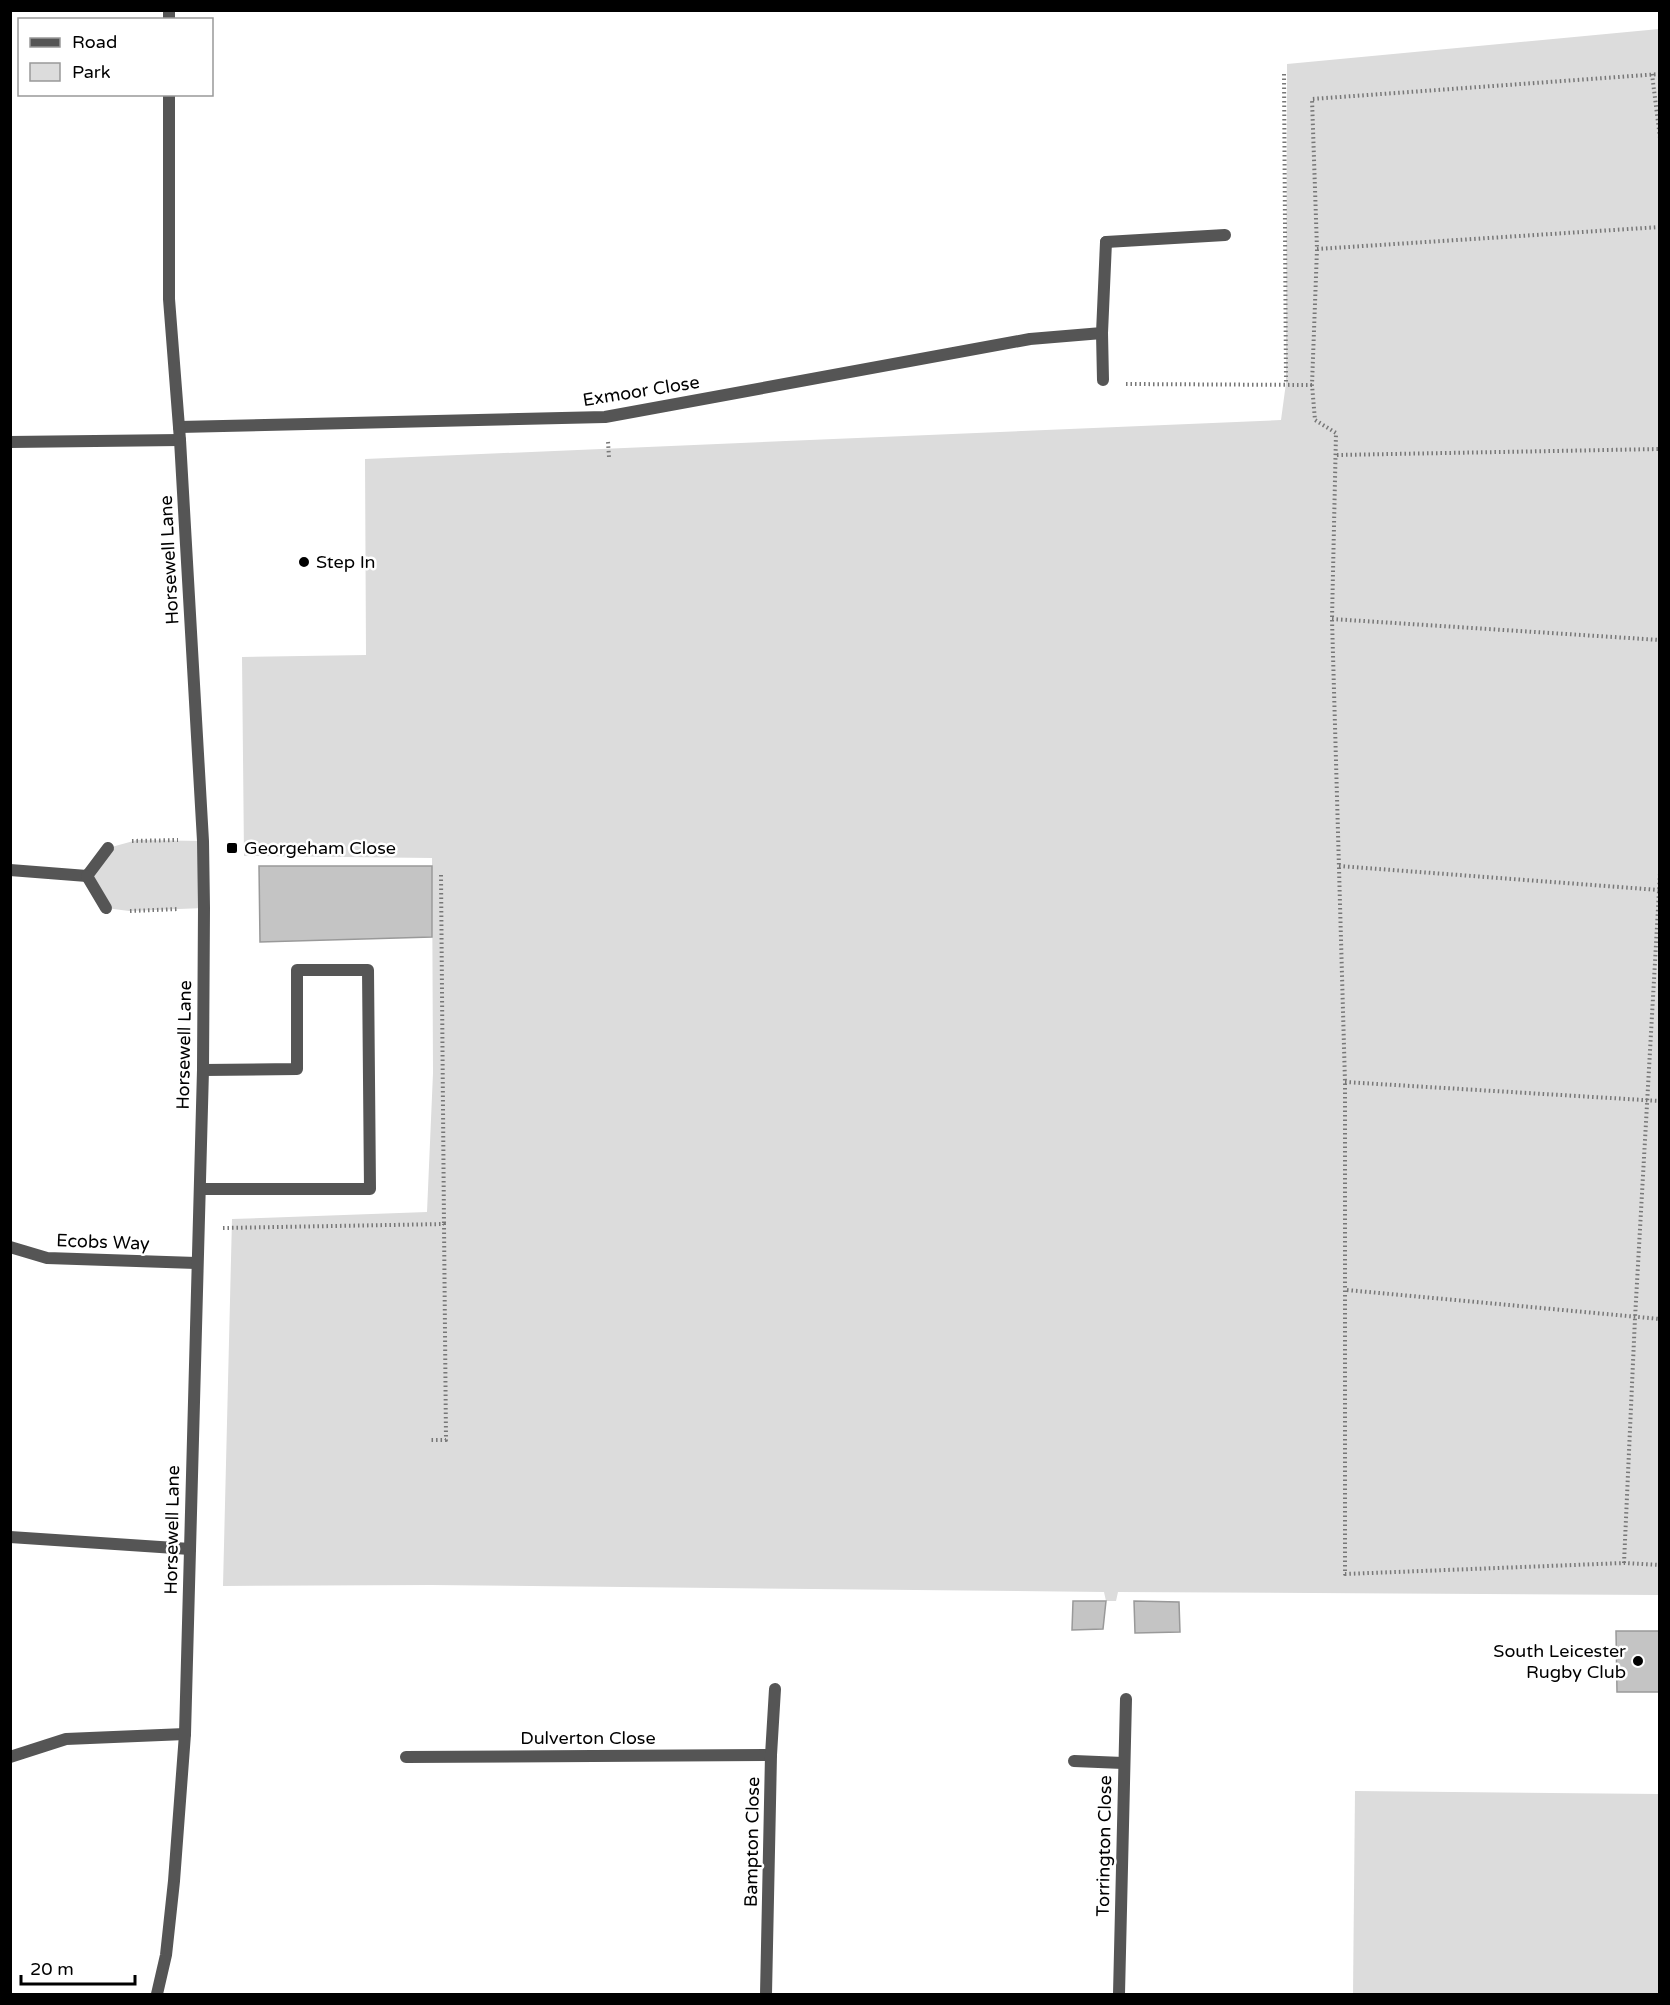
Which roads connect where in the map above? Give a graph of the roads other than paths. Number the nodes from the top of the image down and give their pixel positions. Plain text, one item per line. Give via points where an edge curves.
1 (169, 96) edge
2 (1225, 235) dead end
3 (1102, 333) junction
4 (1103, 380) road end
5 (180, 433) junction
6 (10, 442) edge
7 (108, 848) road end
8 (10, 870) edge
9 (87, 876) junction
10 (106, 908) road end
11 (202, 1070) junction
12 (200, 1189) junction
13 (10, 1247) edge
14 (196, 1263) junction
15 (10, 1537) edge
16 (189, 1549) junction
17 (776, 1689) dead end
18 (1126, 1699) dead end
19 (185, 1734) junction
20 (771, 1755) junction
21 (10, 1757) edge
22 (406, 1757) dead end
23 (1074, 1761) dead end
24 (1124, 1763) junction
25 (158, 1995) edge
26 (766, 1995) edge
27 (1119, 1995) edge

1 - 5 street, Horsewell Lane via 169,299
2 - 3 street via 1106,242
3 - 4 street
3 - 5 street, Exmoor Close via 1030,339 605,417
5 - 6 street
5 - 11 street, Horsewell Lane via 203,840
7 - 9 street
8 - 9 street
9 - 10 street
11 - 12 street, Horsewell Lane
11 - 12 street via 297,1069 297,970 368,970 370,1189
12 - 14 street, Horsewell Lane
13 - 14 street, Ecobs Way via 47,1258
14 - 16 street, Horsewell Lane
15 - 16 street
16 - 19 street, Horsewell Lane
17 - 20 street, Bampton Close
18 - 24 street, Torrington Close
19 - 21 street via 66,1739
19 - 25 street, Horsewell Lane via 174,1881
20 - 22 street, Dulverton Close
20 - 26 street, Bampton Close
23 - 24 street
24 - 27 street, Torrington Close

